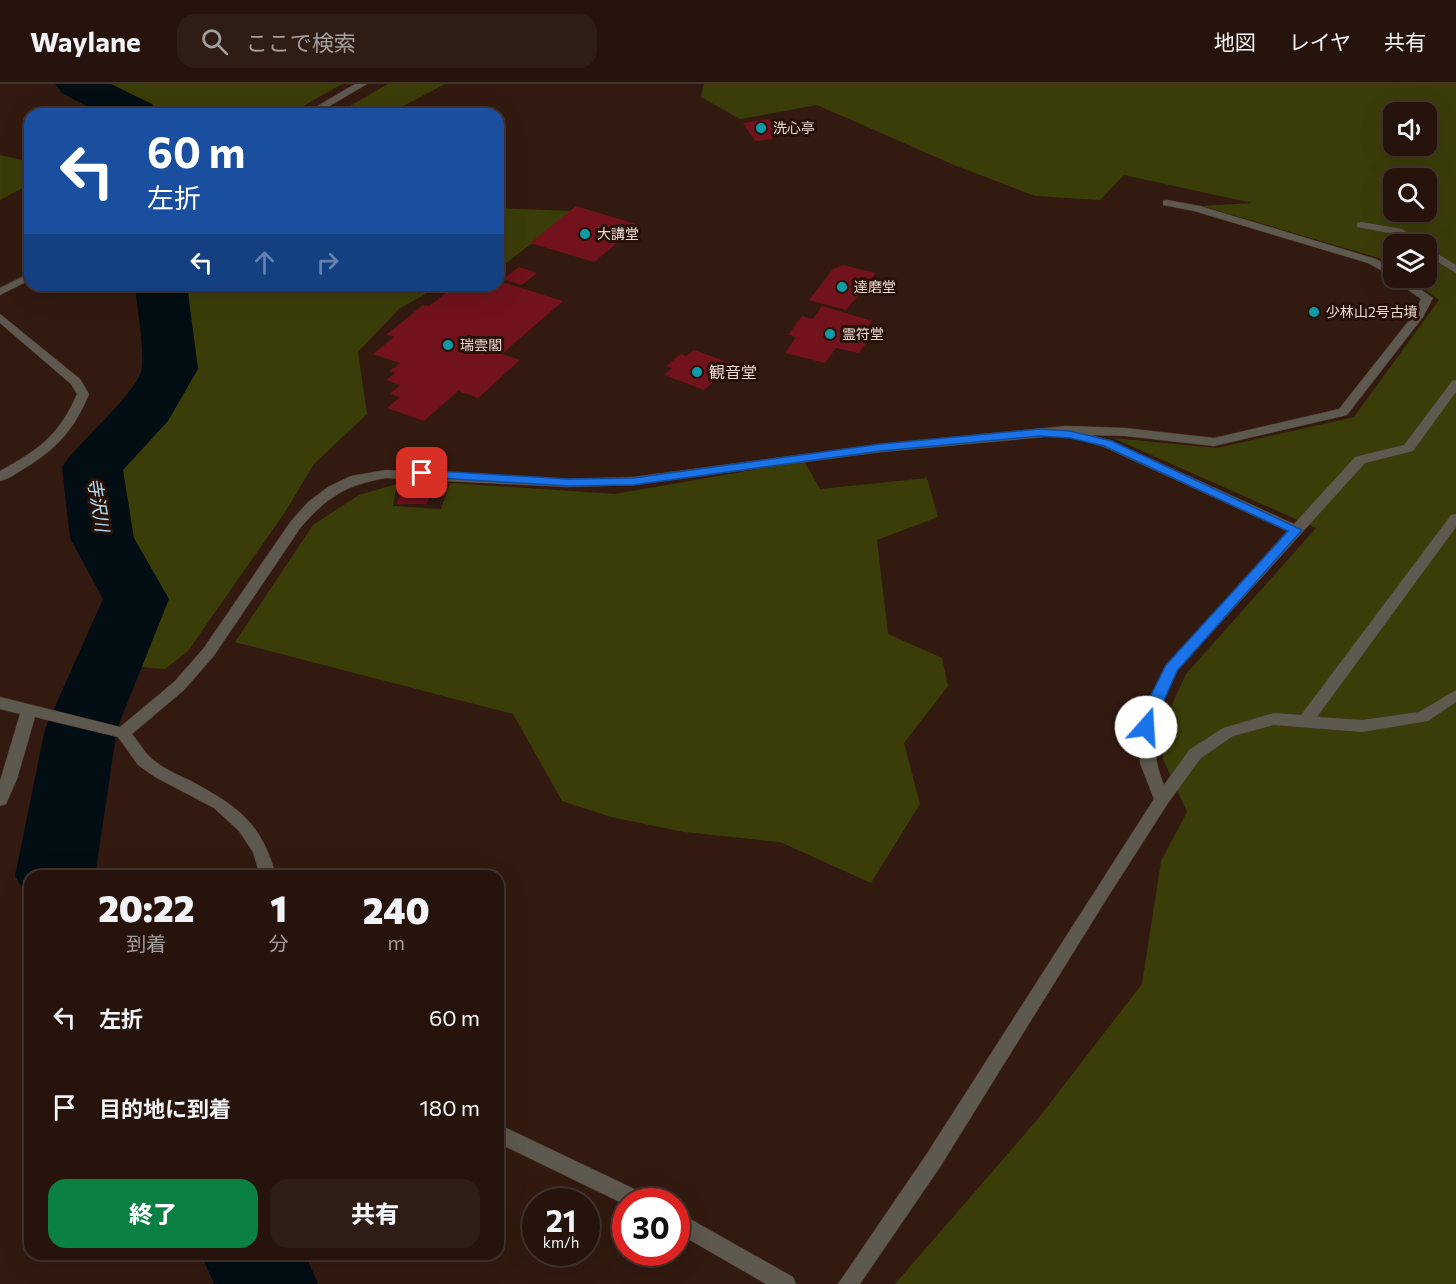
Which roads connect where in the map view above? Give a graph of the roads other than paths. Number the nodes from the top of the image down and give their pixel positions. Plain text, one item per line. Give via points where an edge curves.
1 (362, 84) edge
2 (320, 108) edge
3 (1167, 203) dead end
4 (1361, 225) dead end
5 (1403, 234) edge
6 (1437, 257) edge
7 (1383, 268) edge
8 (1456, 270) edge
9 (24, 279) edge
10 (1412, 288) edge
11 (0, 292) edge
12 (0, 317) edge
13 (1456, 384) edge
14 (1039, 432) junction
15 (0, 477) edge
16 (1456, 518) edge
17 (1296, 530) junction
18 (1456, 695) edge
19 (0, 703) edge
20 (29, 710) junction
21 (1306, 720) junction
22 (116, 731) junction
23 (1162, 799) junction
24 (0, 800) edge
25 (266, 870) edge
26 (504, 1136) edge
27 (612, 1188) edge
28 (690, 1229) edge
29 (786, 1284) edge
30 (848, 1284) edge

1 - 2 street
3 - 7 street via 1196,208
4 - 5 street
6 - 8 street
9 - 11 street
10 - 14 street via 1427,298 1406,333 1343,412 1214,442 1125,432
12 - 15 street via 76,382 82,394 74,417 51,447
13 - 17 street via 1408,448 1360,460
14 - 17 street via 1070,434 1108,444
14 - 22 street via 881,448 633,482 568,483 422,473 356,479 313,505 296,524 208,653 179,686
16 - 21 street
17 - 23 street via 1171,668 1146,727 1147,759
18 - 21 street via 1423,717 1362,726
19 - 20 street
20 - 22 street
20 - 24 street
21 - 23 street via 1274,719 1228,732 1195,753
22 - 25 street via 161,773 220,804 245,826 261,850
23 - 30 street via 933,1161
26 - 27 street
28 - 29 street

